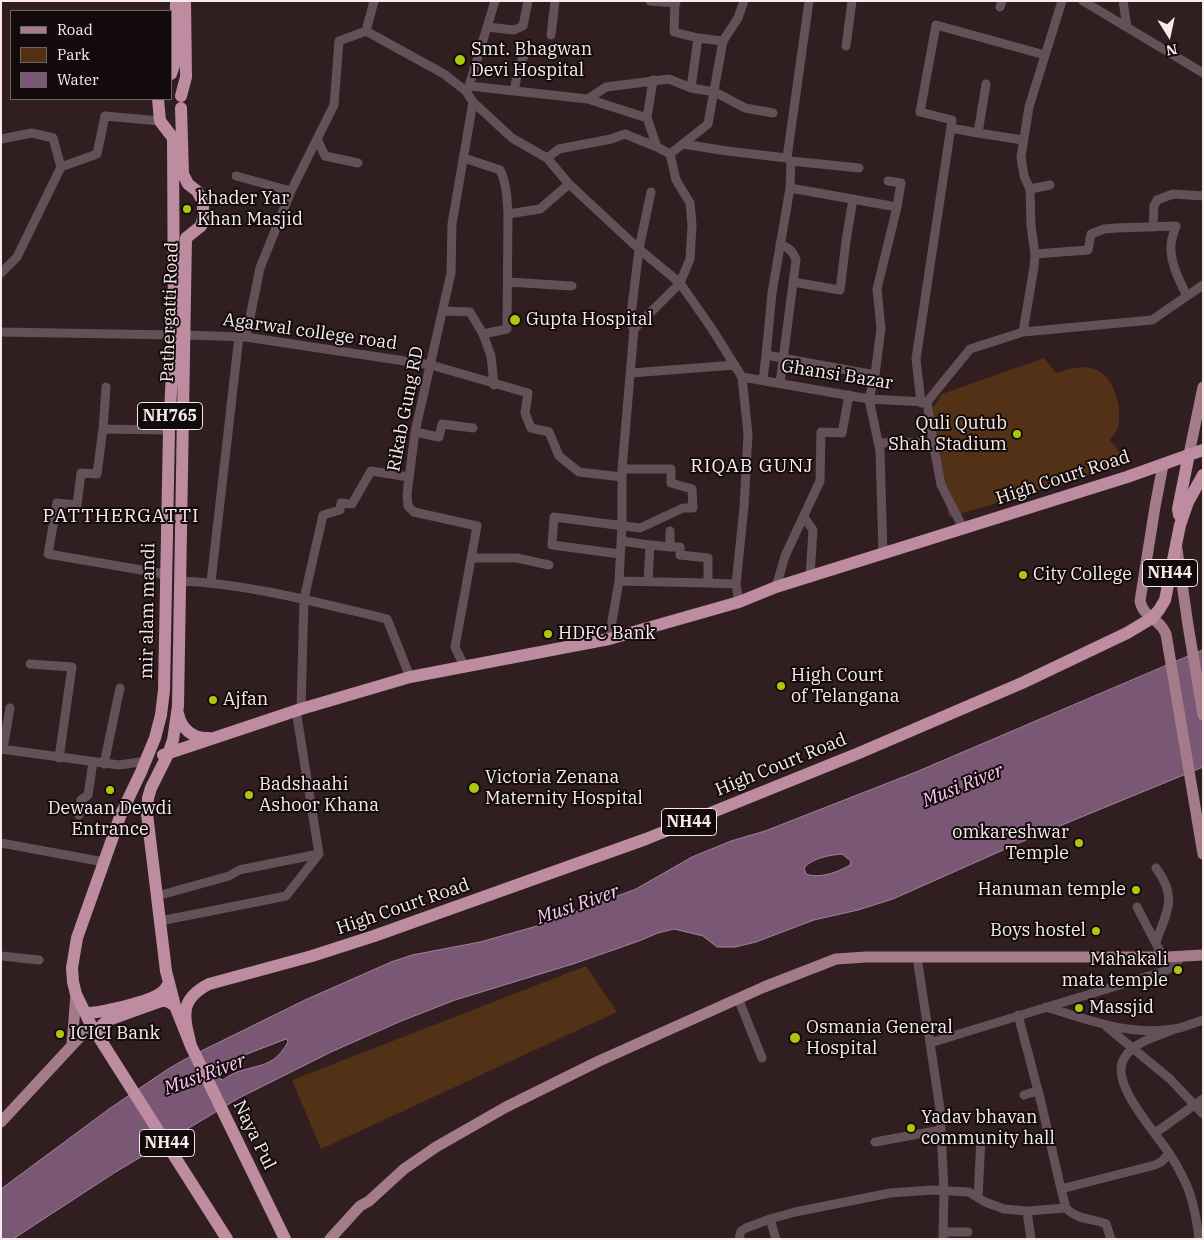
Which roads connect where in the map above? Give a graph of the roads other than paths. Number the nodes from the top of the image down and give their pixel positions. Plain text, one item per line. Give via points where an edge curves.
1 (176, 1) edge
2 (185, 1) edge
3 (374, 1) edge
4 (495, 1) edge
5 (528, 1) edge
6 (556, 1) edge
7 (650, 1) edge
8 (744, 1) edge
9 (809, 1) edge
10 (852, 1) edge
11 (1062, 1) edge
12 (1082, 1) edge
13 (1123, 1) edge
14 (676, 2) edge
15 (487, 27) junction
16 (1127, 27) junction
17 (366, 31) junction
18 (551, 35) dead end
19 (698, 38) junction
20 (723, 41) junction
21 (846, 46) dead end
22 (525, 54) dead end
23 (1045, 55) junction
24 (172, 71) edge
25 (1203, 73) edge
26 (653, 80) junction
27 (986, 84) dead end
28 (691, 88) junction
29 (468, 89) junction
30 (514, 91) junction
31 (715, 92) junction
32 (588, 99) junction
33 (158, 100) edge
34 (473, 102) junction
35 (773, 112) dead end
36 (647, 118) junction
37 (160, 121) junction
38 (951, 128) junction
39 (978, 133) junction
40 (177, 137) junction
41 (317, 139) junction
42 (1, 140) edge
43 (1023, 140) junction
44 (683, 144) junction
45 (657, 147) junction
46 (670, 154) junction
47 (464, 158) junction
48 (547, 158) junction
49 (789, 160) junction
50 (358, 163) dead end
51 (61, 167) junction
52 (859, 168) dead end
53 (236, 176) dead end
54 (888, 181) dead end
55 (568, 184) junction
56 (1050, 185) dead end
57 (790, 188) junction
58 (1030, 189) junction
59 (291, 191) junction
60 (651, 192) dead end
61 (1203, 196) edge
62 (853, 199) junction
63 (897, 207) junction
64 (508, 214) junction
65 (1152, 227) junction
66 (186, 238) junction
67 (173, 240) junction
68 (780, 244) junction
69 (639, 249) junction
70 (1035, 254) junction
71 (1, 273) edge
72 (508, 282) junction
73 (793, 282) junction
74 (680, 283) junction
75 (1203, 285) edge
76 (572, 286) dead end
77 (1187, 296) junction
78 (443, 310) junction
79 (634, 329) junction
80 (1, 332) edge
81 (1023, 332) junction
82 (483, 334) junction
83 (179, 335) junction
84 (243, 336) junction
85 (766, 356) junction
86 (784, 360) junction
87 (431, 365) junction
88 (735, 365) junction
89 (631, 373) junction
90 (875, 375) junction
91 (742, 377) junction
92 (762, 380) junction
93 (780, 383) junction
94 (494, 384) junction
95 (106, 387) dead end
96 (1203, 387) edge
97 (849, 395) junction
98 (869, 399) junction
99 (924, 402) junction
100 (1198, 409) junction
101 (473, 428) dead end
102 (103, 429) junction
103 (169, 430) junction
104 (415, 432) junction
105 (1203, 434) edge
106 (933, 442) junction
107 (878, 444) junction
108 (1203, 450) edge
109 (1189, 454) junction
110 (1163, 465) junction
111 (622, 473) junction
112 (1203, 475) edge
113 (409, 477) junction
114 (804, 517) junction
115 (622, 525) junction
116 (963, 528) junction
117 (670, 531) dead end
118 (1178, 531) junction
119 (621, 541) junction
120 (650, 545) junction
121 (670, 546) junction
122 (883, 553) junction
123 (620, 554) junction
124 (473, 558) junction
125 (549, 565) dead end
126 (810, 576) junction
127 (166, 578) junction
128 (181, 581) junction
129 (619, 581) junction
130 (648, 581) junction
131 (211, 582) junction
132 (708, 583) junction
133 (736, 584) junction
134 (776, 587) junction
135 (304, 599) junction
136 (739, 602) junction
137 (1152, 618) junction
138 (610, 639) junction
139 (30, 664) dead end
140 (465, 668) junction
141 (410, 677) junction
142 (120, 688) dead end
143 (178, 706) junction
144 (10, 708) dead end
145 (298, 710) junction
146 (1203, 715) edge
147 (212, 738) junction
148 (2, 749) edge
149 (170, 752) junction
150 (59, 758) junction
151 (147, 761) junction
152 (93, 762) junction
153 (104, 764) junction
154 (121, 814) junction
155 (147, 814) junction
156 (79, 815) dead end
157 (1, 843) edge
158 (319, 854) junction
159 (1203, 854) edge
160 (104, 862) junction
161 (1156, 868) dead end
162 (157, 896) junction
163 (1138, 907) dead end
164 (160, 921) junction
165 (1156, 942) junction
166 (1203, 955) edge
167 (1, 956) edge
168 (917, 957) junction
169 (1163, 957) junction
170 (1181, 957) junction
171 (39, 960) dead end
172 (169, 983) junction
173 (76, 994) junction
174 (738, 998) junction
175 (175, 1006) junction
176 (1046, 1007) junction
177 (1018, 1015) junction
178 (88, 1019) junction
179 (1203, 1020) edge
180 (1106, 1026) junction
181 (1175, 1029) junction
182 (98, 1037) junction
183 (930, 1043) junction
184 (72, 1045) junction
185 (191, 1046) junction
186 (1133, 1048) junction
187 (762, 1058) dead end
188 (1038, 1091) junction
189 (1024, 1095) dead end
190 (1203, 1099) edge
191 (1194, 1104) junction
192 (1203, 1114) edge
193 (1, 1122) edge
194 (941, 1130) junction
195 (1155, 1133) junction
196 (981, 1136) dead end
197 (875, 1142) dead end
198 (1169, 1154) junction
199 (1061, 1189) junction
200 (944, 1191) junction
201 (978, 1198) junction
202 (368, 1201) junction
203 (1066, 1208) junction
204 (1027, 1210) junction
205 (770, 1219) junction
206 (968, 1232) dead end
207 (943, 1236) edge
208 (227, 1239) edge
209 (285, 1239) edge
210 (330, 1239) edge
211 (338, 1239) edge
212 (739, 1239) edge
213 (776, 1239) edge
214 (1031, 1239) edge
215 (1111, 1239) edge
216 (1199, 1239) edge

1 - 24 highway
2 - 40 highway, Pathergatti Road / NH765 via 186,77
3 - 17 street
4 - 15 street
5 - 15 street via 523,26 514,30
6 - 18 street
7 - 14 street
8 - 20 street via 738,18
9 - 49 street
10 - 21 street
11 - 23 street
12 - 16 street
13 - 16 street
14 - 19 street via 674,32
15 - 29 street
16 - 25 street
17 - 29 street
17 - 41 street via 339,41 334,105
19 - 20 street
19 - 28 street
20 - 31 street
22 - 30 street
23 - 38 street via 936,25 920,112 952,120
23 - 43 street
26 - 28 street via 669,79
26 - 32 street via 606,87
26 - 36 street
27 - 39 street
28 - 31 street
29 - 30 street
29 - 34 street
30 - 32 street
31 - 35 street via 745,108
31 - 44 street via 708,124
32 - 36 street
33 - 37 highway
34 - 47 street, Rikab Gung RD
34 - 48 street via 512,138
36 - 45 street
37 - 40 highway
37 - 51 street via 105,116 97,154
38 - 39 street
38 - 99 street via 916,359
39 - 43 street
40 - 66 highway, Pathergatti Road / NH765 via 183,174 203,202 201,226
40 - 67 highway, mir alam mandi / NH765
41 - 50 street via 325,156
41 - 59 street
42 - 51 street via 32,133 53,138
43 - 58 street via 1021,157
44 - 46 street
44 - 49 street
45 - 46 street
45 - 48 street via 626,134 559,149
46 - 74 street via 676,180 690,203 692,225 690,259
47 - 64 street via 500,170
47 - 78 street, Rikab Gung RD via 452,224 451,273
48 - 55 street
49 - 52 street
49 - 57 street
51 - 71 street via 17,257
53 - 59 street
54 - 63 street via 901,183
55 - 64 street via 540,209
55 - 69 street
56 - 58 street
57 - 62 street
57 - 68 street
58 - 70 street
59 - 84 street via 260,268
60 - 69 street
61 - 65 street via 1173,194 1157,200
62 - 63 street
62 - 73 street via 840,290
63 - 90 street via 877,289 881,328
64 - 72 street
65 - 70 street via 1104,229 1091,234 1088,250
65 - 77 street via 1176,226 1172,256
66 - 67 highway via 179,234
66 - 83 highway, Pathergatti Road / NH765
67 - 83 highway, mir alam mandi / NH765
68 - 73 street via 787,247 796,260
68 - 85 street
69 - 74 street
69 - 79 street via 630,323
70 - 81 street
72 - 76 street
72 - 82 street via 507,329
73 - 86 street
74 - 79 street
74 - 88 street
75 - 77 street
77 - 81 street via 1152,320
78 - 82 street via 470,312
78 - 87 street, Rikab Gung RD
79 - 89 street
80 - 83 street, Agarwal college road
81 - 99 street via 970,348
82 - 94 street via 491,356
83 - 84 street, Agarwal college road
83 - 103 highway, mir alam mandi / NH765
83 - 128 highway, Pathergatti Road / NH765
84 - 87 street, Agarwal college road
84 - 131 street
85 - 86 street
85 - 92 street
86 - 90 street
86 - 93 street
87 - 94 street, Agarwal college road
87 - 104 street, Rikab Gung RD
88 - 89 street
88 - 91 street
89 - 111 street
90 - 98 street
91 - 92 street, Ghansi Bazar
91 - 133 street via 748,434
92 - 93 street, Ghansi Bazar
93 - 97 street, Ghansi Bazar
94 - 111 street, Agarwal college road via 528,393 525,413 531,428 549,432 559,456 579,472
95 - 102 street
96 - 100 main road
97 - 98 street, Ghansi Bazar
97 - 114 street via 842,433 821,432 820,481
98 - 99 street, Ghansi Bazar
98 - 107 street
99 - 106 street
100 - 105 main road
100 - 109 main road
101 - 104 street via 442,424 439,437
102 - 103 street
102 - 127 street via 98,474 81,473 77,505 57,503 48,554 159,573
103 - 127 highway, mir alam mandi / NH765
104 - 113 street, Rikab Gung RD
106 - 107 street
106 - 116 street via 941,485
107 - 122 street
108 - 109 highway, High Court Road
109 - 110 highway, High Court Road
109 - 118 highway via 1178,509
110 - 116 highway, High Court Road
110 - 137 main road via 1140,602
111 - 115 street
111 - 115 street via 671,469 671,483 692,489 693,508 683,508 640,528
112 - 118 highway, High Court Road / NH44 via 1188,502
113 - 124 street, Rikab Gung RD via 408,506 414,512 477,526
113 - 135 street via 372,471 352,504 341,503 340,510 323,515
114 - 126 street via 813,530
114 - 134 street via 785,556
115 - 119 street
115 - 123 street via 554,517 552,545
116 - 122 highway, High Court Road
117 - 121 street
118 - 137 highway, High Court Road / NH44 via 1165,600
118 - 146 main road via 1178,552
119 - 120 street
119 - 123 street
120 - 121 street
120 - 130 street
121 - 132 street via 680,547 680,555 708,558
122 - 126 highway, High Court Road
123 - 129 street
124 - 125 street via 517,558
124 - 140 street, Rikab Gung RD via 455,647
126 - 134 highway, High Court Road
127 - 151 highway, mir alam mandi / NH765 via 164,690 161,715
128 - 131 street
128 - 143 highway, Pathergatti Road / NH765
129 - 130 street
129 - 138 street
130 - 132 street
131 - 135 street
132 - 133 street
133 - 136 street
134 - 136 highway, High Court Road
135 - 141 street via 387,619
135 - 145 street
136 - 138 highway, High Court Road
137 - 159 main road via 1166,634
137 - 185 highway, High Court Road / NH44 via 1127,634 1022,683 646,839 374,936 209,984 195,992 187,1002 185,1017
138 - 140 highway, High Court Road
139 - 150 street via 72,667
140 - 141 highway, High Court Road
141 - 145 highway, High Court Road
142 - 153 street
143 - 147 highway via 178,715 186,731 202,739
143 - 149 highway, Pathergatti Road / NH765
144 - 148 street
145 - 147 highway, High Court Road
145 - 158 street
147 - 149 highway
148 - 150 street
149 - 151 highway
149 - 155 highway via 151,788
150 - 152 street
151 - 153 street via 119,766
151 - 154 highway, NH44
152 - 153 street
152 - 156 street via 88,795 81,800
154 - 155 highway via 131,805 144,808
154 - 160 highway, NH44
155 - 162 highway
157 - 160 street
158 - 162 street via 239,870 229,876
158 - 164 street via 286,896
160 - 173 highway, NH44 via 77,938 72,968
161 - 165 street via 1164,879 1170,900
162 - 164 highway
163 - 165 street
164 - 172 highway
165 - 169 street
166 - 170 main road
167 - 171 street
168 - 169 main road
168 - 174 main road via 836,959
168 - 183 street
169 - 170 main road
170 - 176 street via 1165,971
172 - 175 highway
172 - 178 highway via 154,997 96,1013
173 - 178 highway, NH44
173 - 184 main road
174 - 187 street
174 - 202 main road via 506,1107 436,1147 404,1169
175 - 182 highway via 161,1001 108,1020 102,1025
175 - 185 highway
176 - 177 street
176 - 180 street
177 - 183 street
177 - 188 street
178 - 182 highway, NH44
178 - 184 main road
179 - 181 street
180 - 181 street via 1143,1032
180 - 186 street
181 - 186 street
182 - 208 highway, NH44
183 - 194 street
184 - 193 main road
185 - 209 highway, Naya Pul / NH44
186 - 191 street via 1170,1078
186 - 195 street via 1121,1064 1124,1083 1134,1104
188 - 189 street
188 - 199 street
190 - 191 street
191 - 192 street
191 - 195 street
194 - 197 street
194 - 200 street
195 - 198 street
196 - 201 street
198 - 199 street via 1155,1165
198 - 216 street via 1188,1188
199 - 203 street
200 - 201 street via 969,1192
200 - 205 street via 890,1192
200 - 207 street
201 - 204 street via 1004,1209
202 - 210 main road
202 - 211 main road
203 - 204 street
203 - 215 street via 1072,1214 1106,1224
204 - 214 street
205 - 212 street via 746,1228
205 - 213 street
206 - 207 street

